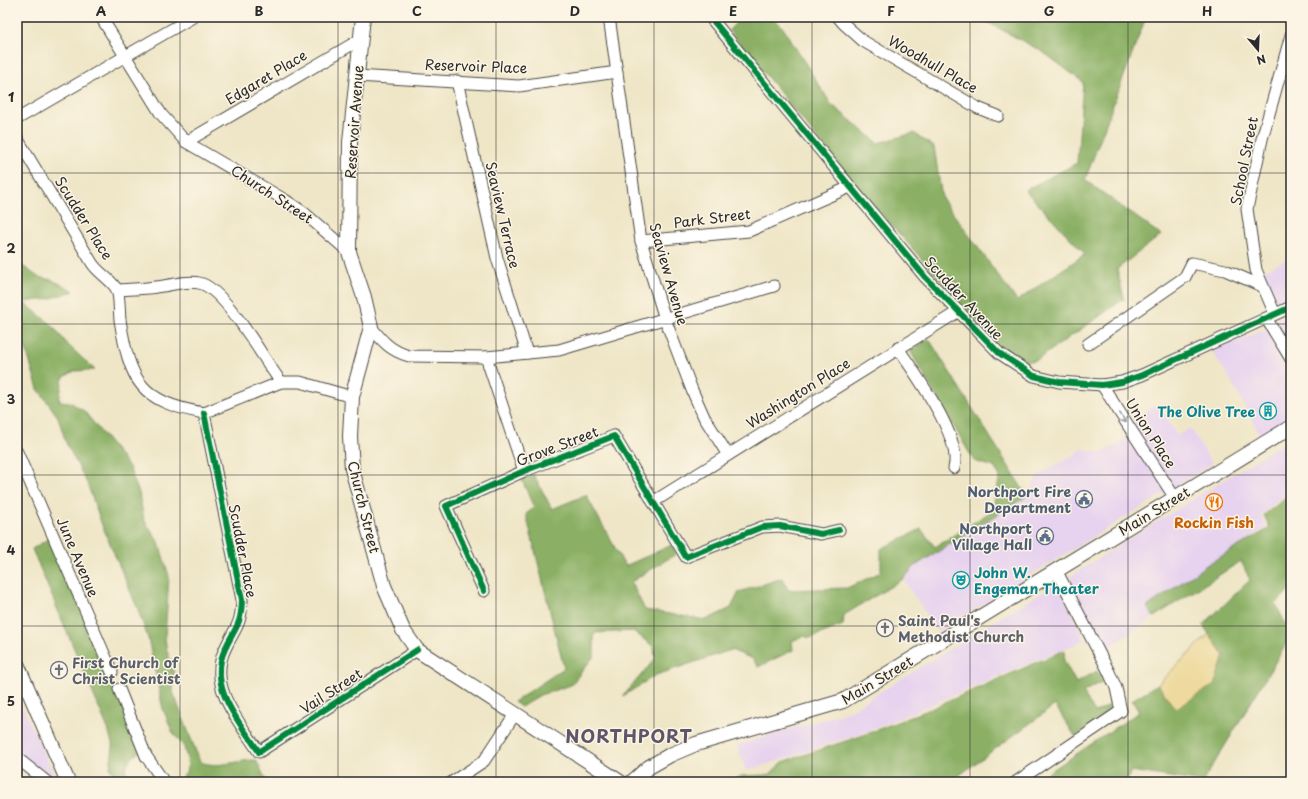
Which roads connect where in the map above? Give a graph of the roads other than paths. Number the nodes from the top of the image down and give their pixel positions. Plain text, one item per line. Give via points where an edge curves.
1 (101, 17) edge
2 (193, 17) edge
3 (363, 17) edge
4 (609, 17) edge
5 (710, 17) edge
6 (838, 17) edge
7 (1291, 35) edge
8 (361, 39) junction
9 (124, 57) junction
10 (617, 72) junction
11 (358, 76) junction
12 (457, 81) junction
13 (998, 116) dead end
14 (17, 119) edge
15 (17, 138) edge
16 (186, 142) junction
17 (850, 188) junction
18 (640, 241) junction
19 (350, 252) junction
20 (774, 286) dead end
21 (1262, 286) junction
22 (117, 290) junction
23 (1291, 307) edge
24 (959, 311) junction
25 (1271, 316) junction
26 (665, 319) junction
27 (371, 327) junction
28 (1088, 344) dead end
29 (898, 348) junction
30 (528, 353) junction
31 (486, 357) junction
32 (1291, 359) edge
33 (281, 382) junction
34 (1102, 385) junction
35 (352, 397) junction
36 (204, 413) junction
37 (1291, 427) edge
38 (17, 452) edge
39 (728, 455) junction
40 (954, 468) dead end
41 (524, 471) junction
42 (1175, 498) junction
43 (653, 502) junction
44 (839, 530) dead end
45 (1056, 570) junction
46 (484, 591) dead end
47 (417, 650) junction
48 (17, 664) edge
49 (112, 672) dead end
50 (119, 689) dead end
51 (515, 714) junction
52 (259, 752) joint
53 (17, 758) edge
54 (48, 782) edge
55 (68, 782) edge
56 (164, 782) edge
57 (452, 782) edge
58 (620, 782) edge
59 (632, 782) edge
60 (1016, 782) edge

1 - 9 street, Church Street
2 - 9 street
3 - 8 main road, Reservoir Avenue
4 - 10 street, Seaview Avenue
5 - 17 street, Scudder Avenue
6 - 13 street, Woodhull Place via 863,41 978,108
7 - 21 street, School Street via 1263,133 1248,209 1256,270
8 - 11 main road, Reservoir Avenue
8 - 16 street, Edgaret Place
9 - 14 street
9 - 16 street, Church Street via 161,114
10 - 12 street, Reservoir Place via 519,86
10 - 18 street, Seaview Avenue
11 - 12 street, Reservoir Place
11 - 19 main road, Reservoir Avenue via 350,142
12 - 30 street, Seaview Terrace via 497,258
15 - 22 street, Scudder Place via 93,265
16 - 19 street, Church Street via 291,204
17 - 18 street, Park Street via 749,231
17 - 24 street, Scudder Avenue via 925,277
18 - 26 street, Seaview Avenue
19 - 27 main road, Church Street
20 - 26 street
21 - 25 street, School Street
21 - 28 street via 1225,270 1192,263 1185,277
22 - 33 street via 182,283 199,283 214,290 229,306
22 - 36 street via 120,320 129,362 136,379 147,392 161,402 178,409
23 - 25 street, Scudder Avenue
24 - 29 street, Washington Place
24 - 34 street, Scudder Avenue via 999,353 1034,376 1059,382
25 - 32 street, School Street
25 - 34 street, Scudder Avenue via 1142,375
26 - 30 street via 559,350
26 - 39 street, Seaview Avenue via 697,404
27 - 31 street via 385,345 397,353 409,356
27 - 35 main road, Church Street
29 - 39 street, Washington Place
29 - 40 street via 940,414 955,453
30 - 31 street
31 - 41 street
33 - 35 street via 300,382
33 - 36 street
34 -> 42 street, Union Place
35 - 47 main road, Church Street via 352,469 384,586 400,625
36 - 52 street, Scudder Place via 242,600 238,626 219,664 219,683 226,701
37 - 42 main road, Main Street
38 - 49 street, June Avenue
39 - 43 street, Washington Place
41 - 43 street, Grove Street via 614,436
41 - 46 street, Grove Street via 446,506
42 - 45 main road, Main Street
43 - 44 street, Grove Street via 686,557 762,527 780,526 821,534
45 - 59 main road, Main Street via 843,701 696,744 670,755
45 - 60 street via 1109,672 1121,711
47 - 51 main road, Church Street
47 - 52 street, Vail Street
48 - 55 main road
50 - 56 street via 146,756
51 - 57 street via 484,761
51 - 58 main road, Church Street
53 - 54 street

